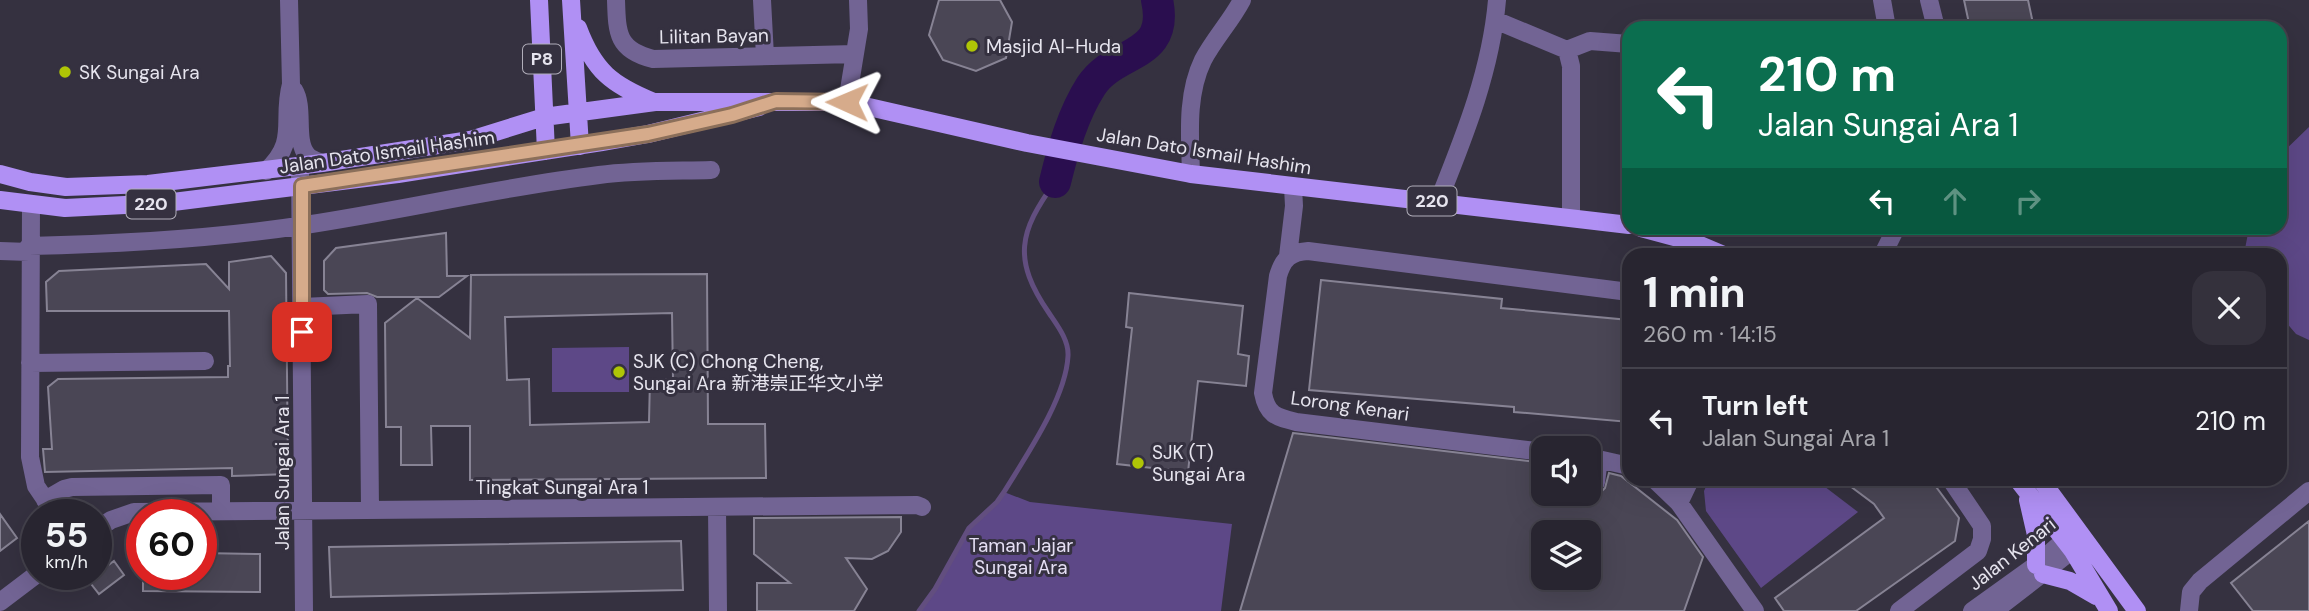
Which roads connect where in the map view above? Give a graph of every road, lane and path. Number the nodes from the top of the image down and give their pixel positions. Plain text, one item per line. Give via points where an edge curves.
1 (289, 0) edge
2 (539, 0) edge
3 (616, 0) edge
4 (762, 0) edge
5 (858, 0) edge
6 (1242, 0) edge
7 (1497, 0) edge
8 (1882, 0) edge
9 (1929, 0) edge
10 (571, 6) edge
11 (1495, 20) junction
12 (1886, 21) edge
13 (1934, 21) edge
14 (1622, 43) edge
15 (1567, 50) junction
16 (855, 54) junction
17 (765, 56) junction
18 (291, 83) junction
19 (776, 101) junction
20 (655, 102) junction
21 (847, 102) junction
22 (578, 112) junction
23 (544, 117) junction
24 (580, 146) junction
25 (547, 150) junction
26 (322, 163) junction
27 (300, 166) junction
28 (711, 170) dead end
29 (267, 171) junction
30 (0, 174) edge
31 (1191, 174) junction
32 (302, 186) junction
33 (1293, 187) junction
34 (0, 200) edge
35 (1438, 202) junction
36 (31, 204) junction
37 (1572, 216) junction
38 (1622, 224) edge
39 (302, 225) junction
40 (1667, 235) edge
41 (1707, 248) edge
42 (29, 249) junction
43 (0, 251) edge
44 (1288, 256) junction
45 (1622, 291) edge
46 (302, 307) junction
47 (205, 361) dead end
48 (30, 363) junction
49 (1531, 450) edge
50 (1601, 460) edge
51 (1622, 464) edge
52 (1661, 486) edge
53 (1687, 486) edge
54 (1955, 486) edge
55 (2022, 486) edge
56 (2023, 486) edge
57 (2044, 486) edge
58 (2309, 491) edge
59 (45, 499) edge
60 (56, 499) edge
61 (1679, 503) junction
62 (717, 507) junction
63 (922, 507) dead end
64 (370, 509) junction
65 (221, 510) junction
66 (303, 510) junction
67 (112, 520) edge
68 (2075, 540) junction
69 (2040, 570) junction
70 (21, 586) edge
71 (0, 602) edge
72 (2105, 606) edge
73 (304, 611) edge
74 (718, 611) edge
75 (1755, 611) edge
76 (1899, 611) edge
77 (1972, 611) edge
78 (1994, 611) edge
79 (2137, 611) edge
80 (2189, 611) edge

1 - 18 street
2 - 23 main road, P8
3 - 17 street, Lilitan Bayan via 617,29 634,54 653,59
4 - 17 street
5 - 16 street
6 - 31 street via 1197,75 1189,119
7 - 11 street
8 - 12 street
9 - 13 street
10 - 20 main road via 584,46 604,74 629,92
10 - 22 main road, P8
11 - 15 street
11 - 35 street via 1470,122
14 - 15 street via 1590,41
15 - 37 street via 1571,66
16 - 17 street, Lilitan Bayan
16 - 21 street
18 - 26 street via 298,97 302,145 307,156
18 - 29 street via 286,144
19 - 20 main road, Jalan Dato Ismail Hashim / 220
19 - 21 main road, Jalan Dato Ismail Hashim / 220
19 - 24 main road, Jalan Dato Ismail Hashim / 220 via 732,115
20 - 22 main road, Jalan Dato Ismail Hashim / 220
21 - 31 main road, Jalan Dato Ismail Hashim / 220
22 - 23 main road, Jalan Dato Ismail Hashim / 220
22 - 24 main road, P8
23 - 25 main road, P8
23 - 26 main road, Jalan Dato Ismail Hashim / 220 via 470,140
24 - 25 main road, Jalan Dato Ismail Hashim / 220
25 - 32 main road, Jalan Dato Ismail Hashim / 220
26 - 27 main road, Jalan Dato Ismail Hashim / 220
27 - 29 main road, Jalan Dato Ismail Hashim / 220
27 - 32 street, Jalan Sungai Ara 1
28 - 39 street via 602,174
29 - 30 main road, Jalan Dato Ismail Hashim / 220 via 148,184 66,187
31 - 33 main road, Jalan Dato Ismail Hashim / 220
32 - 36 main road, Jalan Dato Ismail Hashim / 220 via 165,203 65,208
32 - 39 street, Jalan Sungai Ara 1
33 - 35 main road, Jalan Dato Ismail Hashim / 220
33 - 44 street, Lorong Kenari
34 - 36 main road, Jalan Dato Ismail Hashim / 220
35 - 37 main road, Jalan Dato Ismail Hashim / 220
36 - 42 street
37 - 38 main road, Jalan Dato Ismail Hashim / 220
39 - 42 street via 133,244
39 - 46 street, Jalan Sungai Ara 1
40 - 41 main road
42 - 43 street
42 - 48 street
44 - 45 street via 1308,251
44 - 49 street, Lorong Kenari via 1278,276 1263,393 1272,414 1296,422
46 - 64 street via 368,304
46 - 66 street, Jalan Sungai Ara 1
47 - 48 street
48 - 59 street via 31,473
50 - 51 street
52 - 61 street
53 - 61 street
54 - 76 street via 1982,526 1978,551
55 - 69 main road via 2036,535
56 - 68 main road
57 - 68 main road
58 - 80 street via 2200,580 2190,592
60 - 65 street via 72,487 221,485
61 - 75 street
62 - 63 street, Tingkat Sungai Ara 1
62 - 64 street, Tingkat Sungai Ara 1
62 - 74 street
64 - 66 street, Tingkat Sungai Ara 1
65 - 66 street, Tingkat Sungai Ara 1
65 - 67 street, Tingkat Sungai Ara 1 via 134,512
66 - 73 street, Jalan Sungai Ara 1
68 - 69 street, Jalan Kenari
68 - 72 main road
68 - 79 main road
69 - 72 main road via 2080,585
69 - 77 street, Jalan Kenari
69 - 78 street, Jalan Kenari
70 - 71 street

